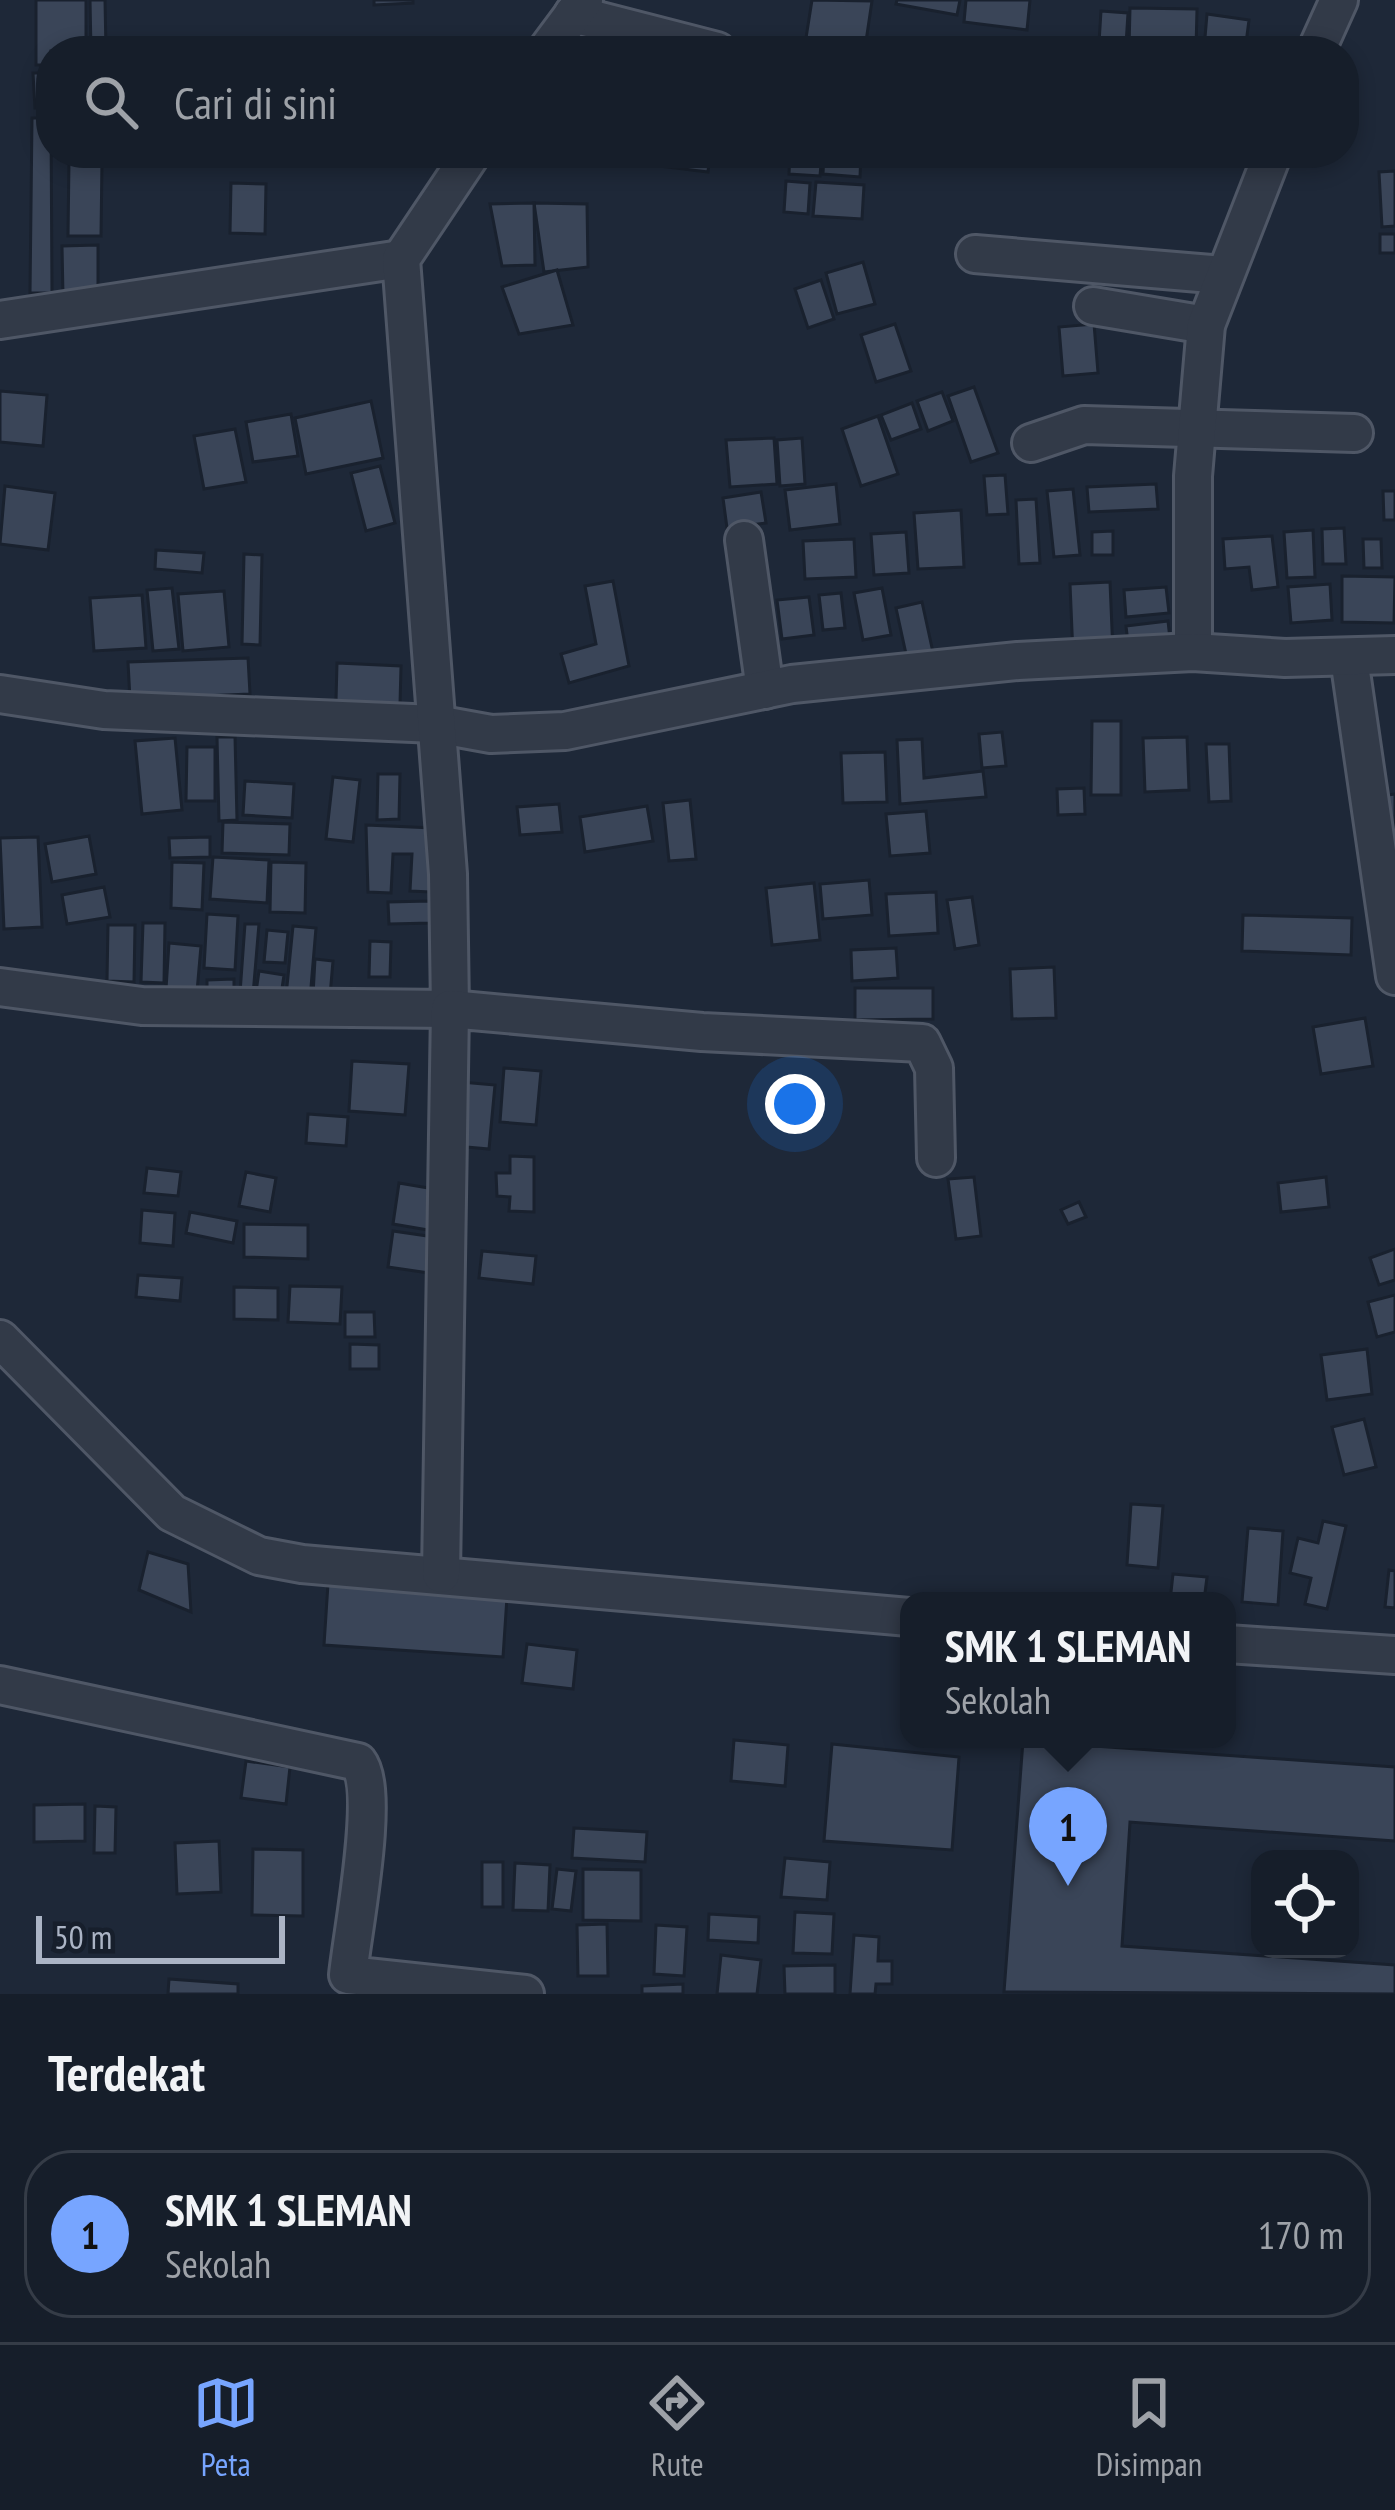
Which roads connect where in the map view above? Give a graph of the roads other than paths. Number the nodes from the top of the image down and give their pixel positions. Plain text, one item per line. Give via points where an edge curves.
1 (1339, 0) edge
2 (579, 7) edge
3 (557, 36) edge
4 (670, 36) edge
5 (1323, 36) edge
6 (462, 168) edge
7 (1267, 168) edge
8 (975, 254) dead end
9 (401, 259) junction
10 (1223, 275) junction
11 (1093, 306) dead end
12 (0, 320) edge
13 (1206, 325) junction
14 (1197, 430) junction
15 (1354, 433) dead end
16 (1031, 443) dead end
17 (744, 540) dead end
18 (1193, 652) junction
19 (1395, 655) edge
20 (1349, 658) junction
21 (765, 690) junction
22 (0, 694) edge
23 (436, 724) junction
24 (1395, 976) edge
25 (0, 987) edge
26 (450, 1009) junction
27 (936, 1158) dead end
28 (0, 1339) edge
29 (441, 1574) junction
30 (900, 1615) edge
31 (1236, 1645) edge
32 (1395, 1655) edge
33 (0, 1685) edge
34 (350, 1985) edge
35 (525, 1994) edge

1 - 5 street
2 - 3 street
2 - 4 street
6 - 9 street
7 - 10 street
8 - 10 street
9 - 12 street
9 - 23 street
10 - 13 street
11 - 13 street
13 - 14 street
14 - 15 street
14 - 16 street via 1084,425
14 - 18 street
17 - 21 street
18 - 20 street
18 - 21 street
19 - 20 street
20 - 24 street
21 - 23 street via 565,731 491,734
22 - 23 street via 104,710
23 - 26 street
25 - 26 street via 142,1006
26 - 27 street via 922,1043 934,1068
26 - 29 street
28 - 29 street via 172,1513 214,1538 302,1564
29 - 30 street
31 - 32 street
33 - 34 street via 358,1762 368,1777
34 - 35 street

